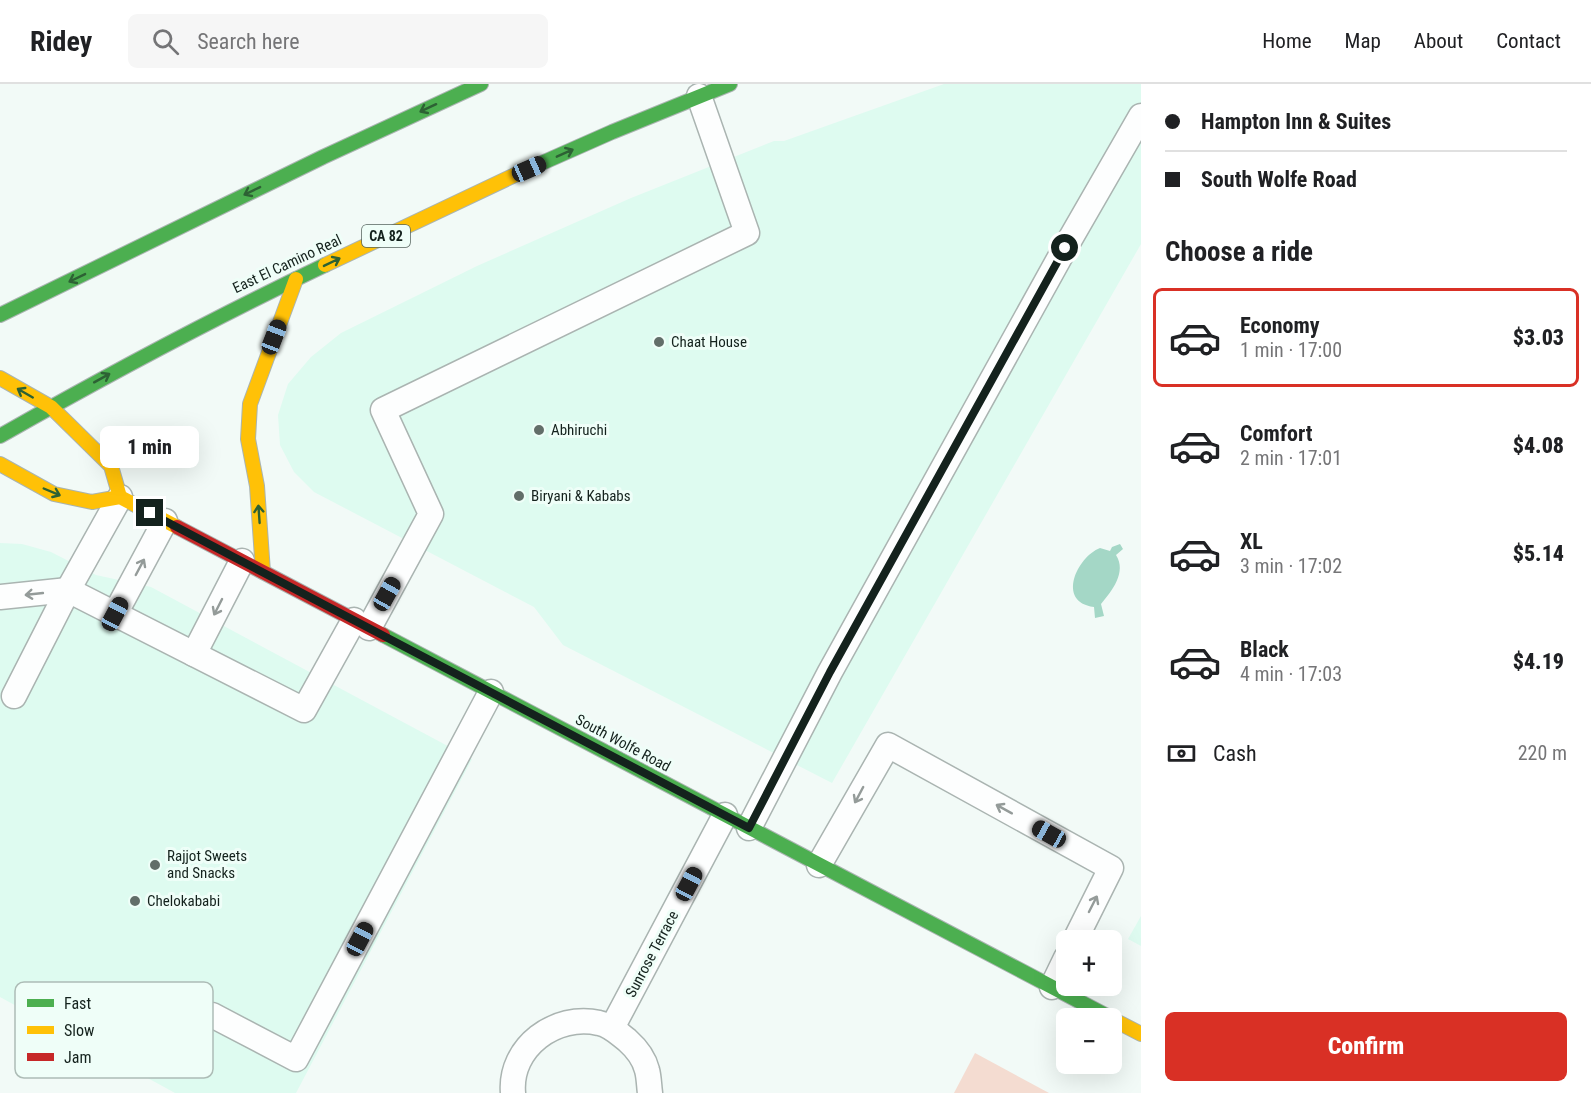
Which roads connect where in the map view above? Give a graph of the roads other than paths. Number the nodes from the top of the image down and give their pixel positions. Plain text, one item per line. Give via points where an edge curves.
1 (482, 84) edge
2 (730, 84) edge
3 (699, 96) junction
4 (1141, 116) edge
5 (296, 279) junction
6 (0, 315) edge
7 (0, 378) edge
8 (51, 407) junction
9 (0, 436) edge
10 (0, 464) edge
11 (120, 497) junction
12 (165, 521) junction
13 (252, 566) junction
14 (68, 590) junction
15 (0, 597) edge
16 (115, 614) junction
17 (361, 624) junction
18 (194, 654) junction
19 (491, 692) junction
20 (14, 696) dead end
21 (725, 815) junction
22 (749, 828) junction
23 (819, 864) junction
24 (1080, 930) edge
25 (1056, 979) edge
26 (1052, 987) junction
27 (1092, 1008) edge
28 (213, 1016) edge
29 (1122, 1022) edge
30 (1138, 1027) edge
31 (612, 1028) junction
32 (513, 1093) edge
33 (650, 1093) edge

1 -> 6 main road
2 - 3 main road, East El Camino Real / CA 82
5 -> 3 main road, East El Camino Real / CA 82 via 487,187
3 - 17 lane via 747,233 383,410 431,514
4 - 22 lane via 830,672
8 -> 5 main road, East El Camino Real / CA 82
13 -> 5 main road via 256,486 248,440 250,404
8 -> 7 main road
8 - 9 main road, East El Camino Real / CA 82
8 - 11 main road via 111,466
10 -> 11 main road via 54,494 93,502
11 - 12 main road, South Wolfe Road
11 - 14 lane
12 - 13 main road, South Wolfe Road
16 -> 12 lane
13 - 17 main road, South Wolfe Road
13 -> 18 lane
14 -> 15 lane
14 - 16 lane
14 - 20 lane
16 - 18 lane
17 - 18 lane via 304,710
17 - 19 main road, South Wolfe Road
19 - 21 main road, South Wolfe Road
19 - 28 lane via 296,1059
21 - 22 main road, South Wolfe Road
21 - 31 lane, Sunrose Terrace
22 - 23 main road, South Wolfe Road
24 -> 23 lane via 1111,868 888,745
23 - 26 main road, South Wolfe Road
25 - 26 lane
26 - 27 main road, South Wolfe Road
29 - 30 main road, South Wolfe Road
31 - 32 lane via 576,1021 551,1028 531,1042 517,1064
31 - 33 lane via 636,1048 647,1070

